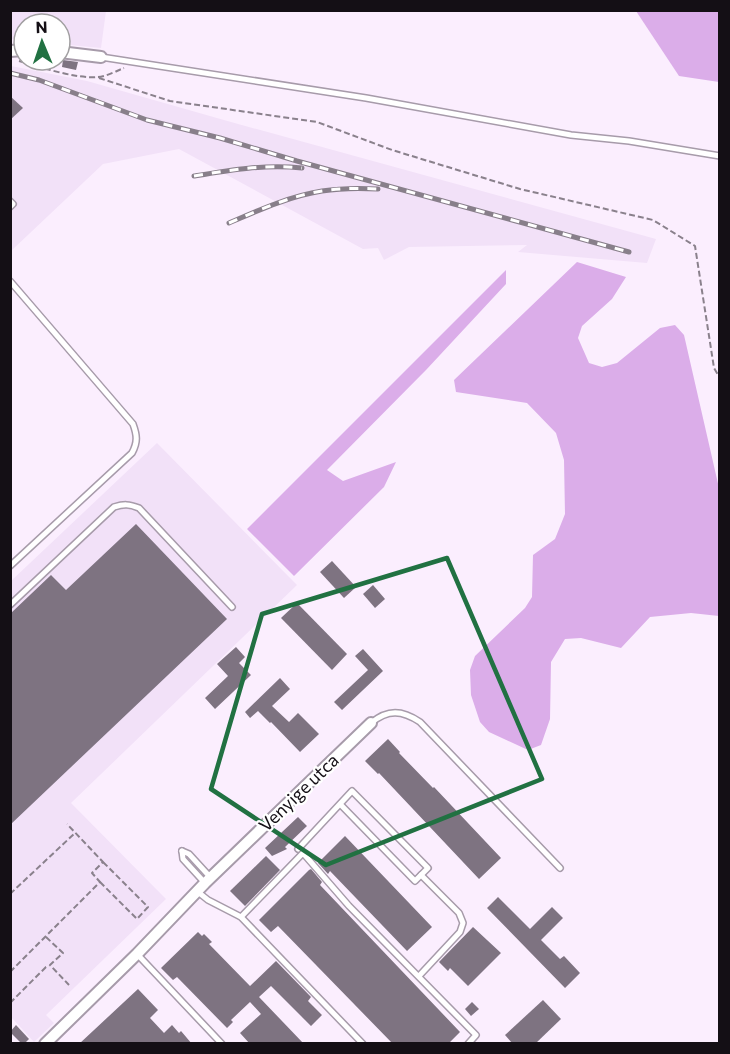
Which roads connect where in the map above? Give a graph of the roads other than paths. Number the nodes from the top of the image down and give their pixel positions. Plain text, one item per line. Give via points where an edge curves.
1 (72, 53) edge
2 (101, 57) joint
3 (720, 156) edge
4 (10, 201) edge
5 (10, 207) edge
6 (10, 281) edge
7 (10, 566) edge
8 (10, 605) edge
9 (232, 607) dead end
10 (370, 723) joint
11 (340, 804) junction
12 (298, 849) dead end
13 (560, 868) dead end
14 (421, 875) junction
15 (205, 885) junction
16 (241, 917) junction
17 (137, 954) junction
18 (419, 976) junction
19 (45, 1044) edge
20 (222, 1044) edge
21 (363, 1044) edge
22 (468, 1044) edge

1 - 2 street
2 - 3 lane
4 - 5 lane via 14,204
6 - 7 lane via 133,424 137,443 132,453
8 - 9 lane via 114,507 123,504 139,508
10 - 13 lane, Venyige utca via 390,713 406,714 420,722
10 - 15 street, Venyige utca
11 - 12 lane
11 - 14 lane via 415,881
11 - 14 lane via 352,791 428,868
14 - 18 lane via 459,913 463,922 460,932
15 - 15 lane via 189,854 182,851 183,859
15 - 16 lane via 208,900
15 - 17 street, Venyige utca
16 - 18 lane via 303,854
16 - 21 lane
17 - 19 street, Venyige utca
17 - 20 lane
18 - 22 lane via 476,1035

